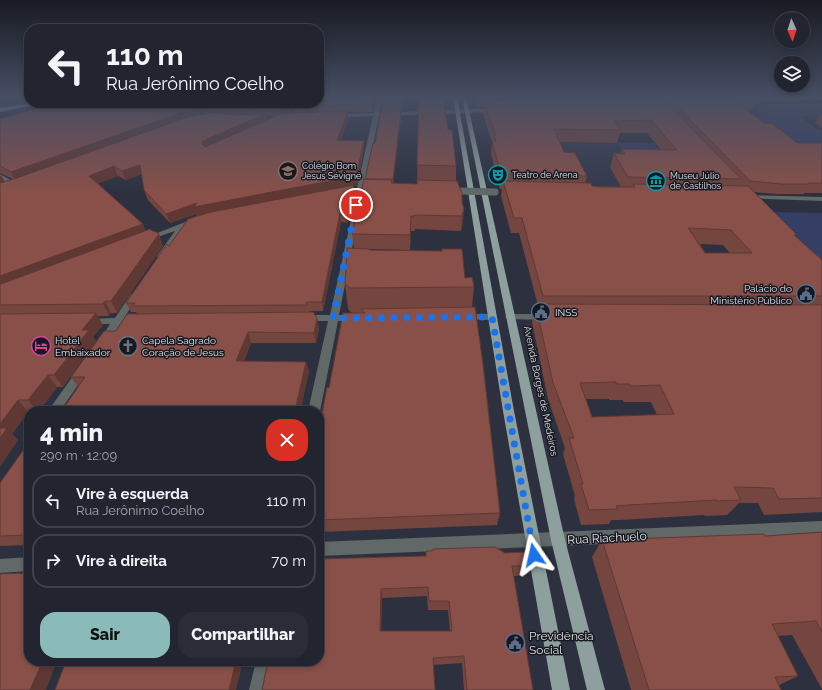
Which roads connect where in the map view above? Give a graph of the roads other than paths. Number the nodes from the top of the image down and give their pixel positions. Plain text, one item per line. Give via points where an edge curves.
1 (373, 129) edge
2 (461, 129) edge
3 (472, 129) edge
4 (0, 176) edge
5 (15, 183) junction
6 (24, 183) edge
7 (3, 188) edge
8 (359, 189) junction
9 (383, 190) edge
10 (453, 191) edge
11 (335, 192) edge
12 (499, 192) dead end
13 (743, 197) edge
14 (822, 198) edge
15 (204, 219) edge
16 (183, 225) junction
17 (135, 243) edge
18 (157, 263) edge
19 (139, 289) edge
20 (455, 317) edge
21 (492, 317) junction
22 (510, 317) junction
23 (557, 317) edge
24 (293, 318) edge
25 (333, 318) junction
26 (363, 318) edge
27 (142, 320) edge
28 (78, 321) edge
29 (118, 321) junction
30 (96, 352) edge
31 (87, 364) edge
32 (58, 406) edge
33 (315, 406) edge
34 (822, 528) edge
35 (558, 540) junction
36 (532, 541) junction
37 (324, 549) edge
38 (24, 564) edge
39 (0, 566) edge
40 (263, 666) edge
41 (258, 690) edge
42 (561, 690) edge
43 (596, 690) edge

1 - 8 street
2 - 21 main road
3 - 22 main road, Avenida Borges de Medeiros
4 - 5 street
5 - 6 street
5 - 7 street
8 - 9 street
8 - 11 street
8 - 25 street
10 - 12 street, bridge
13 - 14 street
15 - 16 street
16 - 17 street
16 - 18 street
19 - 29 street
20 - 21 street
21 - 36 main road
22 - 23 street
22 - 35 main road, Avenida Borges de Medeiros
24 - 25 street
25 - 26 street
25 - 33 street
27 - 29 street
28 - 29 street
29 - 30 street
31 - 32 street
34 - 35 street, Rua Riachuelo
35 - 36 street, Rua Riachuelo
35 - 43 main road, Avenida Borges de Medeiros
36 - 37 street, Rua Riachuelo
36 - 42 main road
38 - 39 street
40 - 41 street

